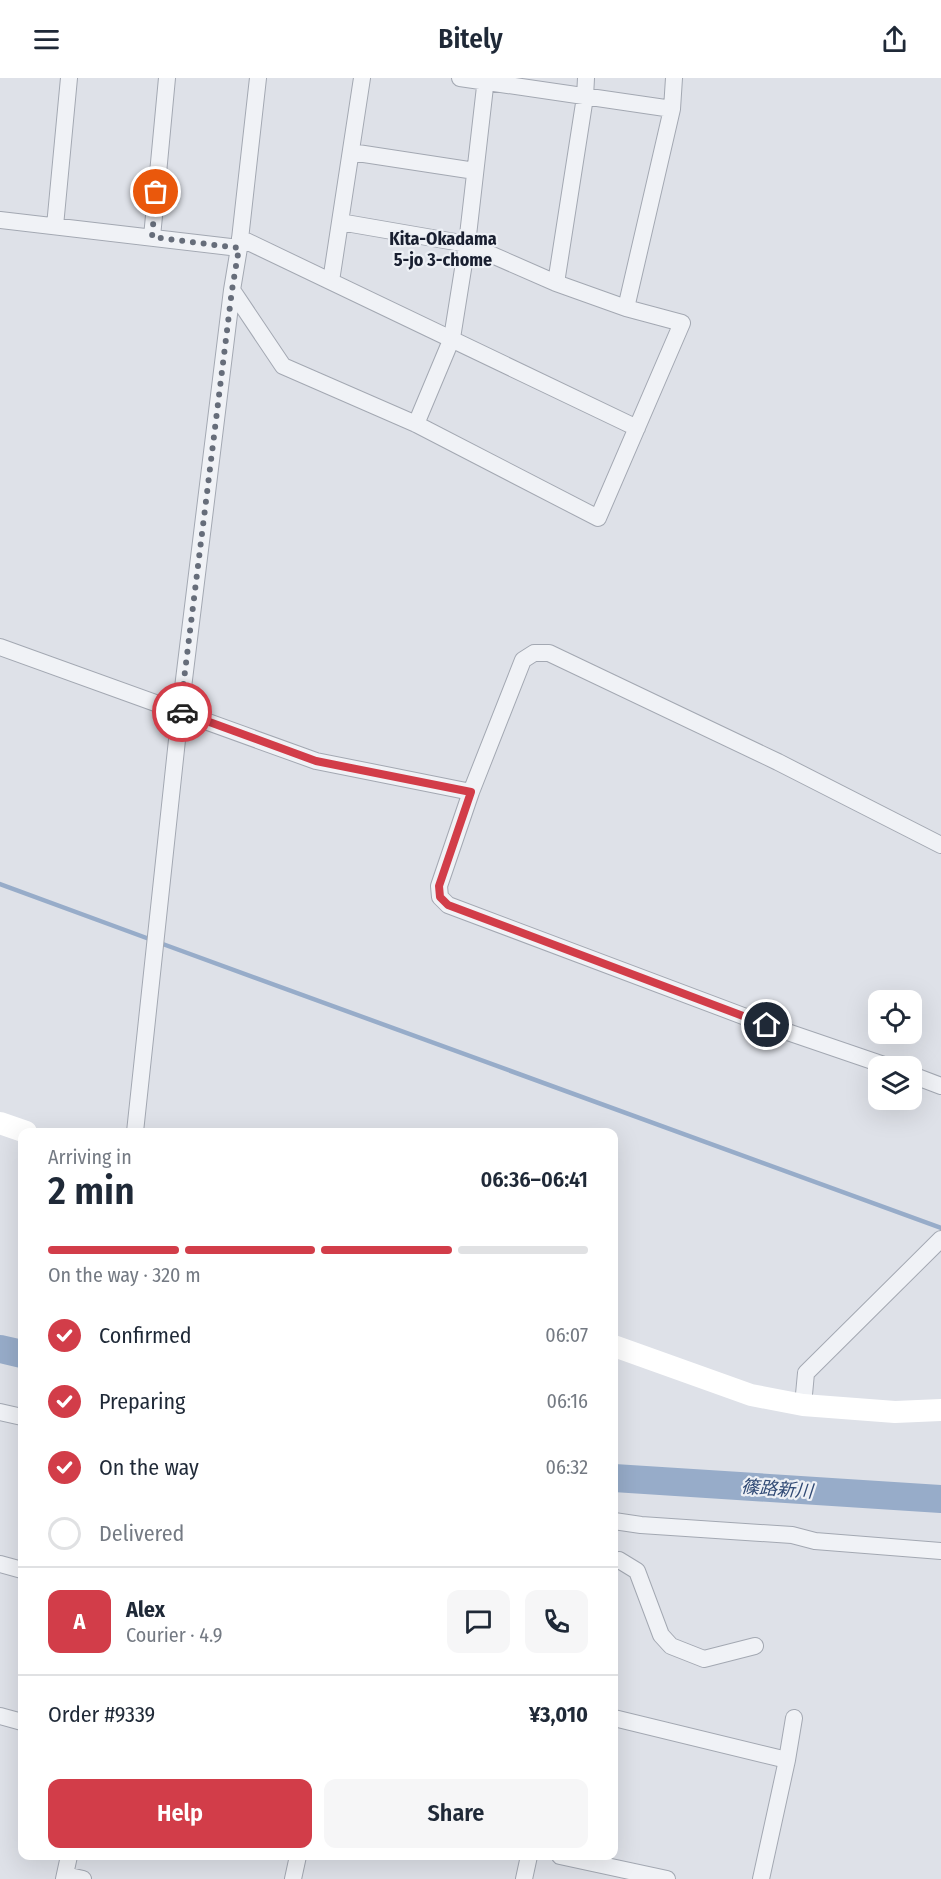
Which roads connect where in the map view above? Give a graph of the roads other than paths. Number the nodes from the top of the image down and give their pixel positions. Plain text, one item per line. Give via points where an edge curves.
1 (69, 78) edge
2 (167, 78) edge
3 (258, 78) edge
4 (362, 78) edge
5 (460, 78) edge
6 (586, 78) edge
7 (674, 78) edge
8 (486, 80) edge
9 (585, 97) junction
10 (672, 109) junction
11 (351, 152) junction
12 (475, 171) junction
13 (0, 220) edge
14 (340, 222) junction
15 (55, 226) junction
16 (152, 237) junction
17 (240, 243) junction
18 (467, 244) junction
19 (332, 281) junction
20 (556, 283) junction
21 (232, 290) junction
22 (626, 308) junction
23 (452, 338) junction
24 (416, 424) junction
25 (637, 428) junction
26 (0, 647) edge
27 (180, 712) junction
28 (471, 792) junction
29 (941, 845) edge
30 (868, 1060) edge
31 (922, 1079) edge
32 (941, 1086) edge
33 (0, 1123) edge
34 (135, 1128) edge
35 (18, 1129) edge
36 (941, 1239) edge
37 (618, 1347) edge
38 (803, 1405) junction
39 (941, 1410) edge
40 (0, 1412) edge
41 (18, 1416) edge
42 (618, 1522) edge
43 (941, 1551) edge
44 (618, 1560) edge
45 (0, 1564) edge
46 (18, 1569) edge
47 (755, 1646) dead end
48 (0, 1716) edge
49 (794, 1718) dead end
50 (618, 1719) edge
51 (18, 1721) edge
52 (787, 1760) junction
53 (68, 1860) edge
54 (297, 1860) edge
55 (528, 1860) edge
56 (579, 1860) edge
57 (64, 1877) edge
58 (83, 1879) edge
59 (293, 1879) edge
60 (524, 1879) edge
61 (667, 1879) edge
62 (761, 1879) edge

1 - 15 street
2 - 16 street
3 - 17 street
4 - 11 street
5 - 8 street
6 - 9 street
7 - 10 street
8 - 9 street
8 - 12 street
9 - 10 street
9 - 20 street
10 - 22 street
11 - 12 street
11 - 14 street
12 - 18 street
13 - 15 street
14 - 18 street
14 - 19 street
15 - 16 street
16 - 17 street
17 - 19 street
17 - 21 street
18 - 20 street
18 - 23 street
19 - 23 street
20 - 22 street
21 - 24 street via 283,366
21 - 27 street
22 - 25 street via 682,323
23 - 24 street
23 - 25 street
24 - 25 street via 598,518
26 - 27 street
27 - 28 street via 316,761
27 - 34 street
28 - 29 street via 523,660 534,652 549,653
28 - 30 street via 439,886 440,897 448,905
31 - 32 street
33 - 35 street
36 - 38 street via 806,1372
37 - 38 street via 751,1395
38 - 39 street via 895,1412
40 - 41 street
42 - 43 street
44 - 47 street via 637,1571 661,1635 671,1646 704,1659
45 - 46 street
48 - 51 street
49 - 52 street
50 - 52 street
52 - 62 street
53 - 57 street
54 - 59 street
55 - 60 street
56 - 61 street
57 - 58 street

